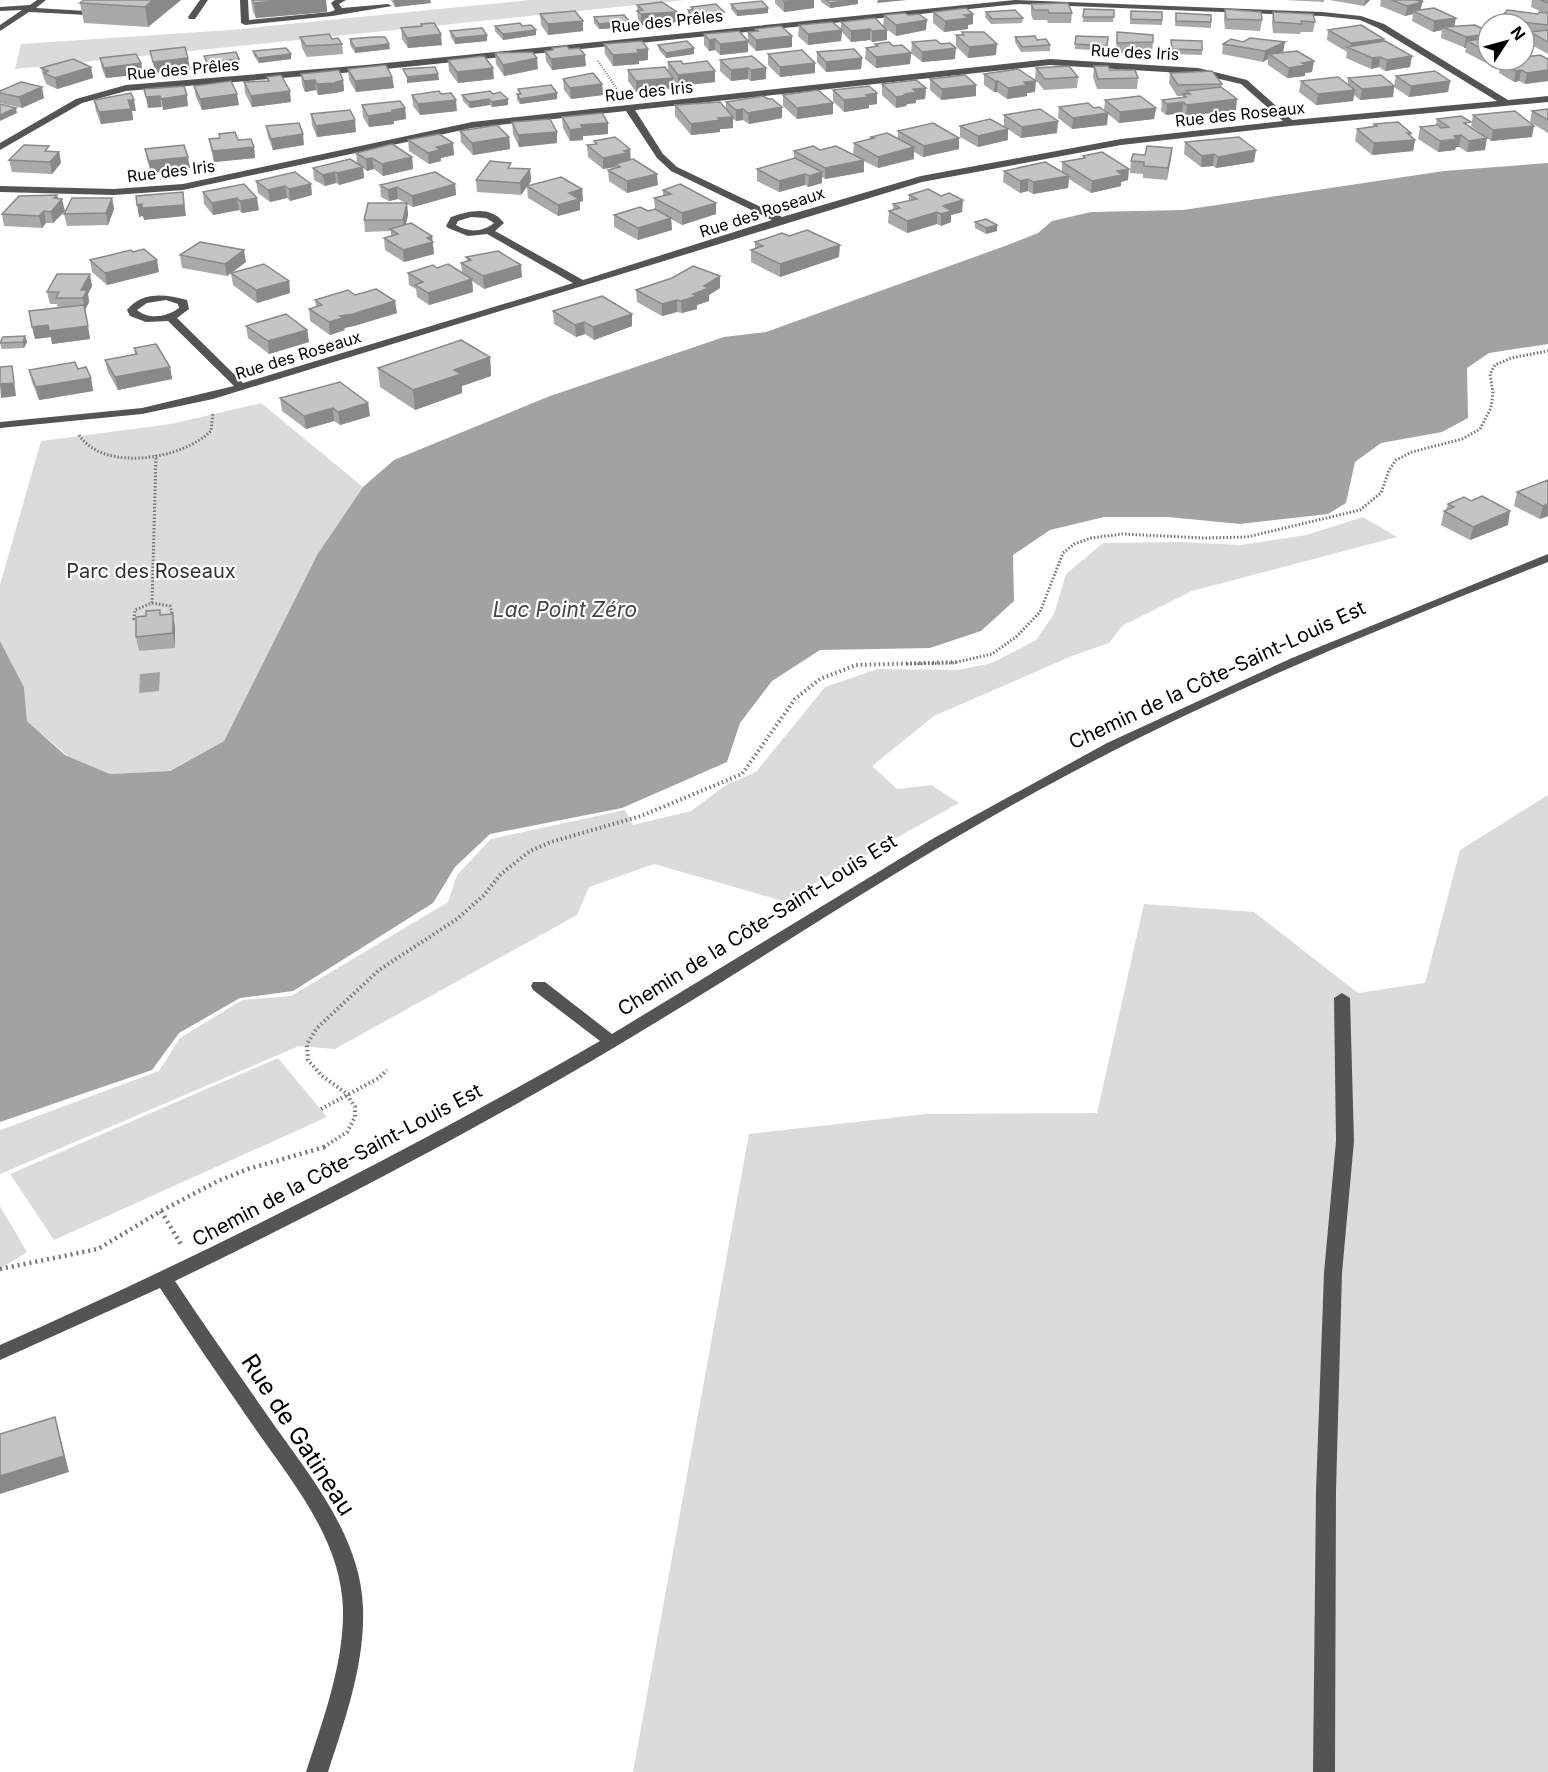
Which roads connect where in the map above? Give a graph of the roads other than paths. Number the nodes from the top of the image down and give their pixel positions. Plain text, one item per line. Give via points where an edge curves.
1 (42, 0) edge
2 (105, 0) edge
3 (204, 0) edge
4 (244, 0) edge
5 (342, 0) edge
6 (388, 6) dead end
7 (0, 9) edge
8 (30, 9) junction
9 (339, 11) junction
10 (192, 17) dead end
11 (1, 29) edge
12 (1548, 99) edge
13 (1508, 104) junction
14 (629, 108) junction
15 (1290, 123) junction
16 (0, 147) edge
17 (0, 189) edge
18 (781, 220) junction
19 (488, 231) dead end
20 (582, 284) junction
21 (170, 317) dead end
22 (242, 388) junction
23 (0, 425) edge
24 (1548, 558) edge
25 (539, 986) dead end
26 (1342, 998) dead end
27 (611, 1041) junction
28 (164, 1280) junction
29 (0, 1353) edge
30 (317, 1772) edge
31 (1324, 1772) edge

1 - 8 street
2 - 8 street via 88,13
3 - 10 street
4 - 9 street via 245,22
5 - 9 street via 335,3
6 - 9 street
7 - 8 street
8 - 11 street
12 - 13 street, Rue des Roseaux
13 - 15 street, Rue des Roseaux
13 - 16 street, Rue des Prêles via 1382,26 1361,18 1019,2 366,68 126,88 79,101
14 - 15 street, Rue des Iris via 1050,62 1198,71 1244,82
14 - 17 street, Rue des Iris via 472,125 183,187 114,192
14 - 18 street via 660,156 674,169
15 - 18 street, Rue des Roseaux via 1121,142 921,179
18 - 20 street, Rue des Roseaux
19 - 20 street
20 - 22 street, Rue des Roseaux
21 - 22 street
22 - 23 street, Rue des Roseaux via 167,408
24 - 27 street, Chemin de la Côte-Saint-Louis Est via 1258,677 1068,769 947,836
25 - 27 street
26 - 31 street via 1345,1141 1333,1272 1326,1491
27 - 28 street, Chemin de la Côte-Saint-Louis Est via 368,1177
28 - 29 street, Chemin de la Côte-Saint-Louis Est
28 - 30 street, Rue de Gatineau via 305,1486 330,1528 346,1568 353,1607 348,1661

